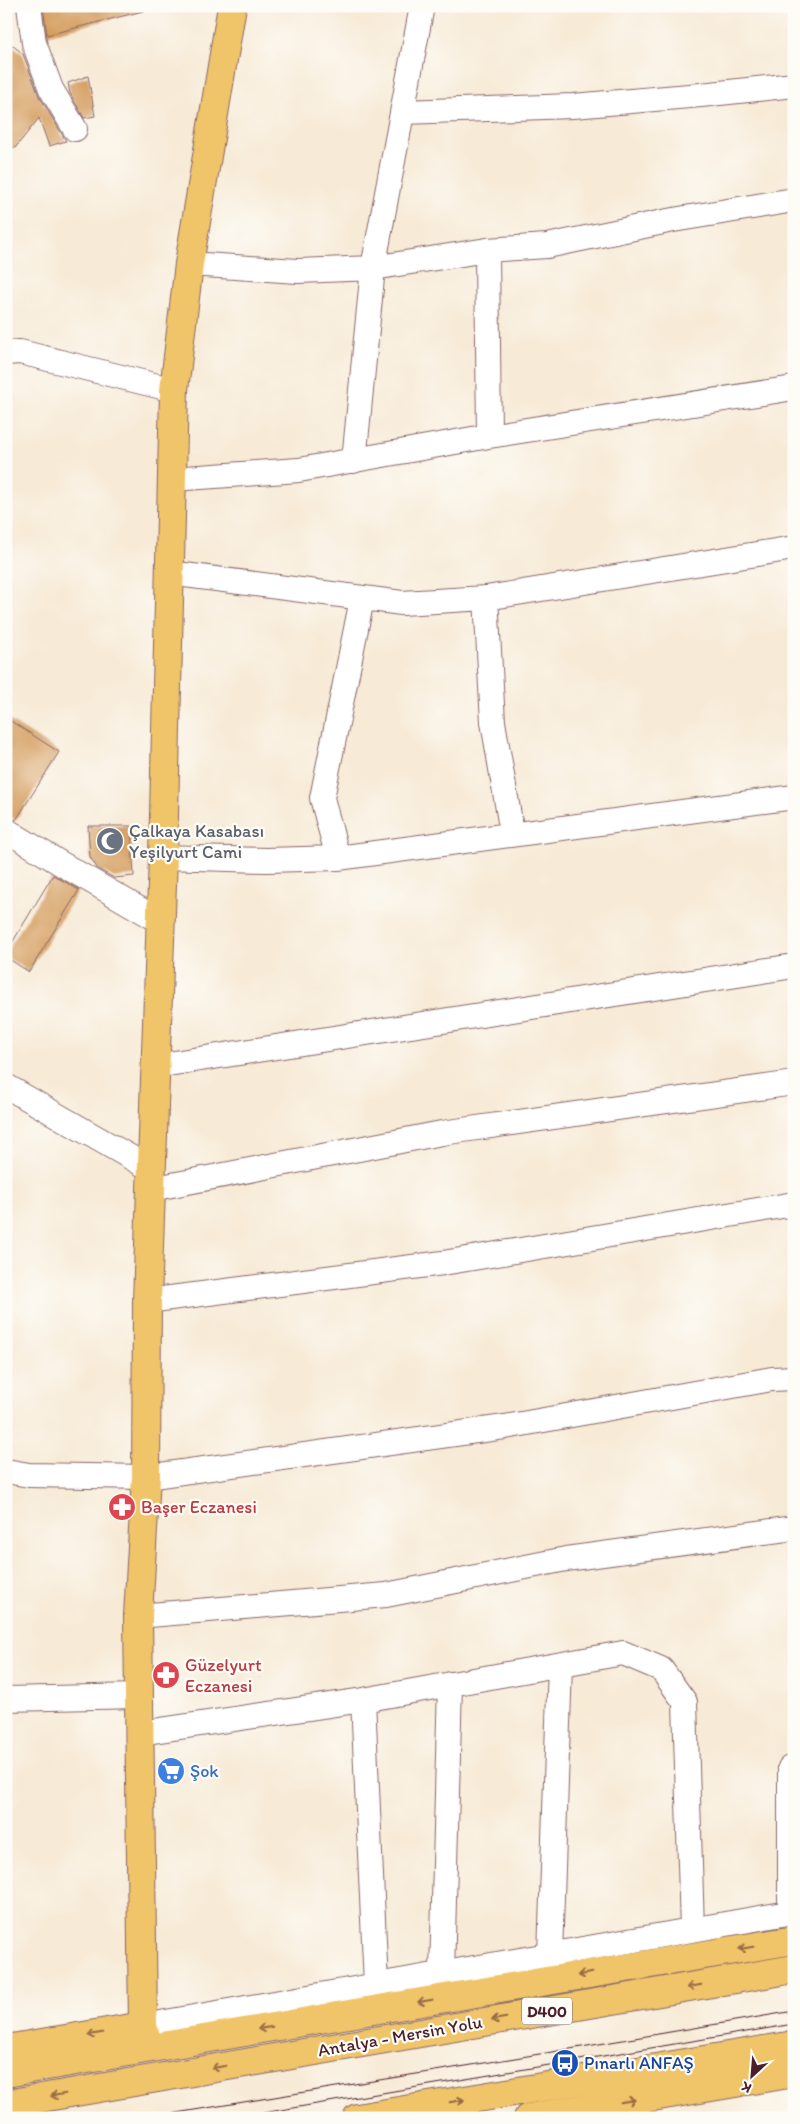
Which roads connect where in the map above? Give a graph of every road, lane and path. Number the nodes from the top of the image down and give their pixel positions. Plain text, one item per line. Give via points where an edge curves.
1 (29, 6) edge
2 (232, 6) edge
3 (422, 6) edge
4 (794, 85) edge
5 (403, 112) junction
6 (74, 129) dead end
7 (794, 200) edge
8 (487, 250) junction
9 (189, 264) junction
10 (373, 268) junction
11 (6, 353) edge
12 (794, 388) edge
13 (174, 390) junction
14 (489, 436) junction
15 (354, 460) junction
16 (172, 478) junction
17 (794, 548) edge
18 (168, 573) junction
19 (486, 598) junction
20 (362, 599) junction
21 (794, 796) edge
22 (6, 830) edge
23 (512, 833) junction
24 (163, 856) junction
25 (338, 858) junction
26 (160, 921) junction
27 (794, 966) edge
28 (155, 1066) junction
29 (794, 1082) edge
30 (6, 1086) edge
31 (151, 1179) junction
32 (794, 1204) edge
33 (147, 1301) junction
34 (794, 1378) edge
35 (6, 1471) edge
36 (146, 1476) junction
37 (794, 1528) edge
38 (138, 1616) junction
39 (560, 1665) junction
40 (450, 1684) junction
41 (139, 1696) junction
42 (6, 1698) edge
43 (363, 1700) junction
44 (140, 1733) junction
45 (790, 1768) dead end
46 (792, 1912) edge
47 (692, 1930) junction
48 (794, 1940) edge
49 (550, 1954) junction
50 (794, 1969) edge
51 (442, 1973) junction
52 (376, 1985) junction
53 (146, 2037) junction
54 (794, 2045) edge
55 (6, 2049) edge
56 (6, 2073) edge
57 (794, 2073) edge
58 (6, 2104) edge
59 (357, 2118) edge
60 (528, 2118) edge

1 - 6 street via 34,43 51,90
2 - 9 main road
3 - 5 street
4 - 5 street via 573,106
5 - 10 street
7 - 8 street via 547,246
8 - 10 street
8 - 14 street
9 - 10 street via 298,271
9 - 13 main road
10 - 15 street
11 - 13 street via 20,352
12 - 14 street
13 - 16 main road
14 - 15 street
15 - 16 street via 299,470
16 - 18 main road
17 - 19 street
18 - 20 street
18 - 24 main road
19 - 20 street via 402,604
19 - 23 street via 493,722
20 - 25 street via 322,798
21 - 23 street
22 - 26 street
23 - 25 street
24 - 25 street via 266,860
24 - 26 main road
26 - 28 main road
27 - 28 street
28 - 31 main road
29 - 31 street
30 - 31 street
31 - 33 main road
32 - 33 street via 444,1263
33 - 36 main road
34 - 36 street via 505,1428
35 - 36 street via 29,1475
36 - 38 main road
37 - 38 street via 566,1560 386,1595
38 - 41 main road
39 - 40 street
39 - 47 street via 624,1653 661,1669 685,1702
39 - 49 street
40 - 43 street
40 - 51 street
41 - 42 street
41 - 44 main road
43 - 44 street
43 - 52 street
44 - 53 main road
45 - 46 street
46 - 47 street
47 - 49 street
48 -> 53 main road
49 - 51 street
50 -> 58 main road, Antalya - Mersin Yolu / D400
51 - 52 street
52 - 53 street
53 -> 55 main road
53 - 56 main road
59 -> 54 main road
60 -> 57 main road

